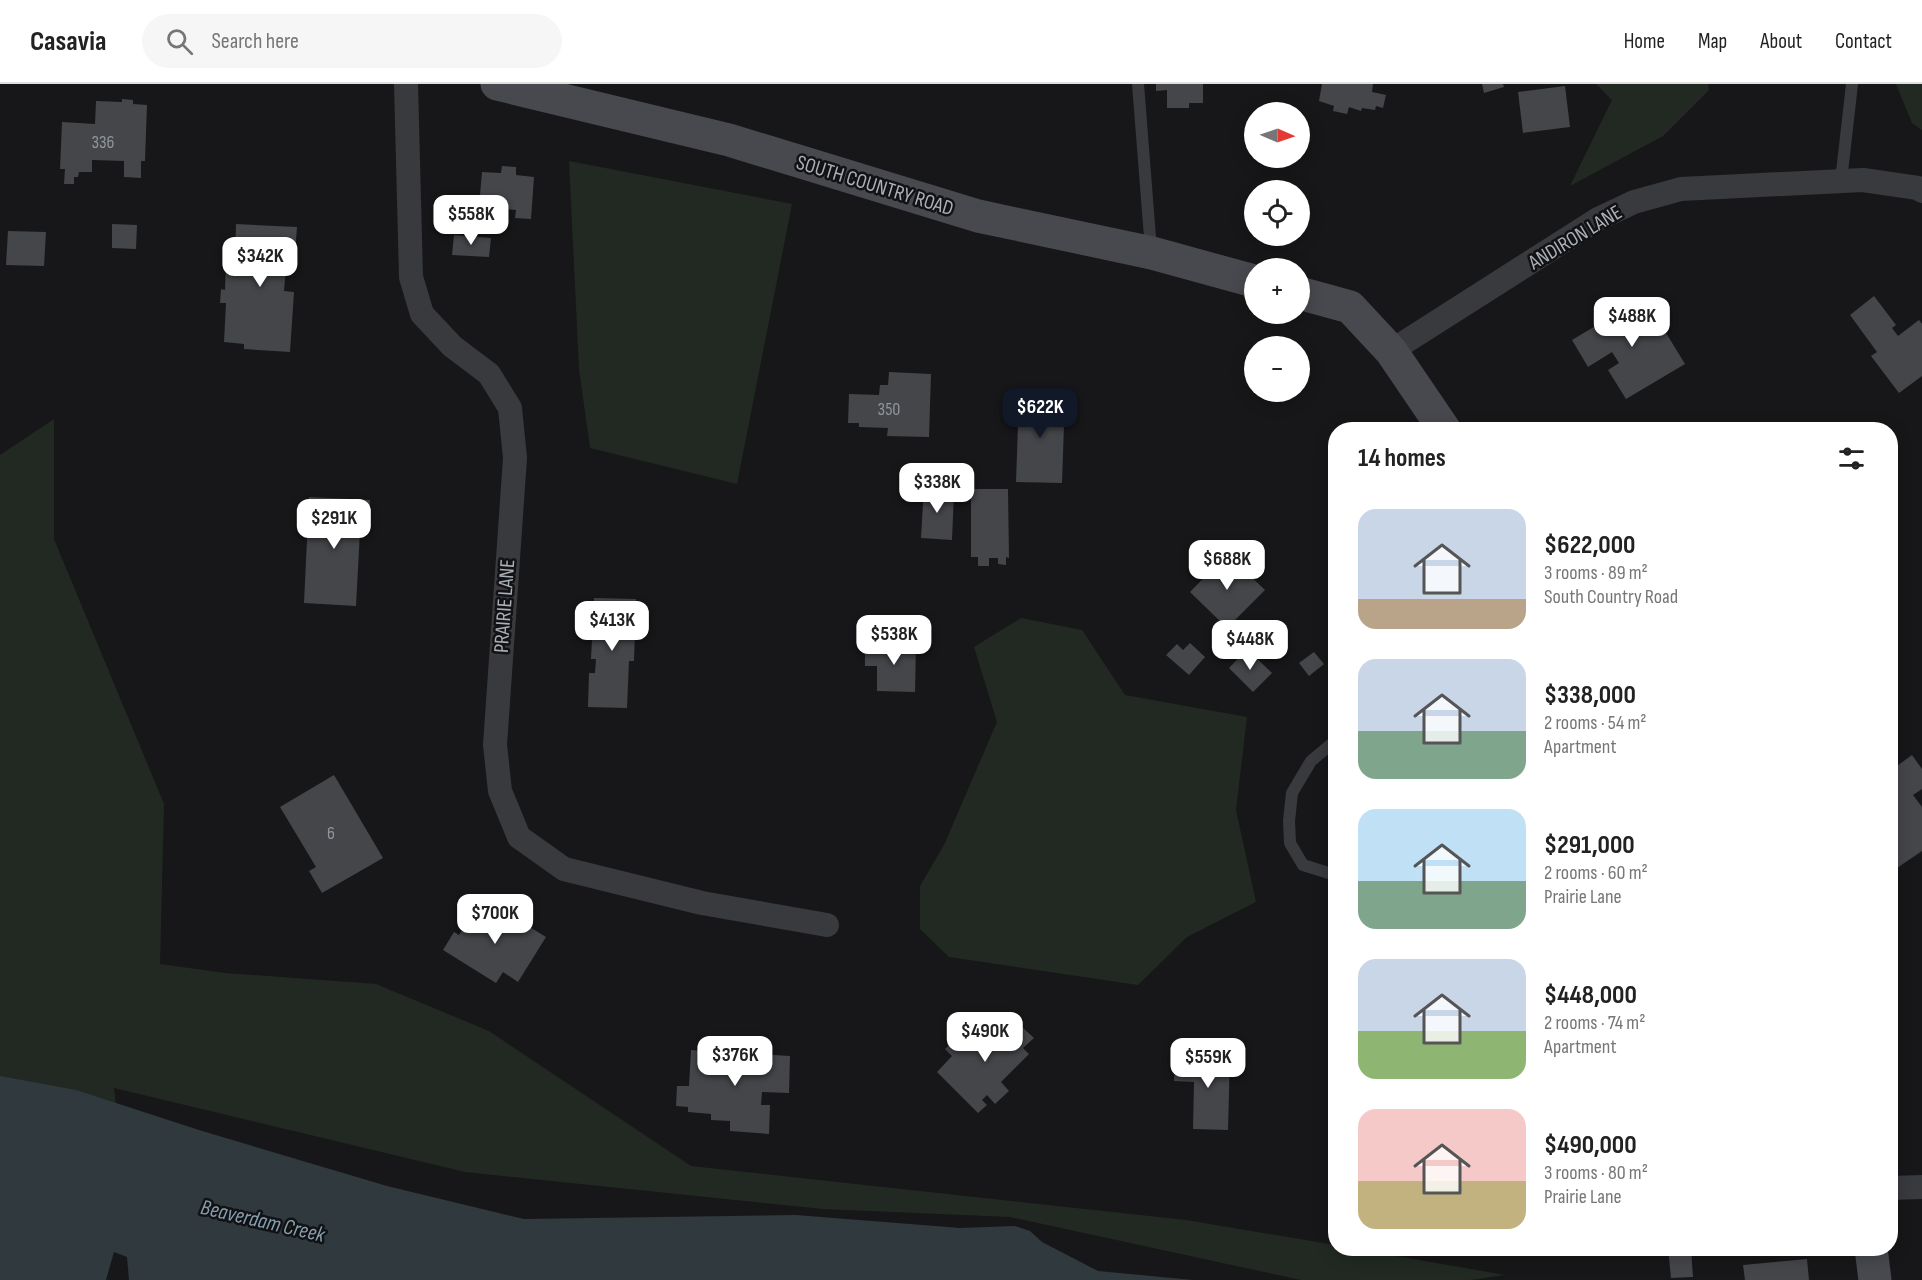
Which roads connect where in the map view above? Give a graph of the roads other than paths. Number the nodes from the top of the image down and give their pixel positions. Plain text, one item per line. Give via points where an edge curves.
1 (406, 84) edge
2 (497, 84) edge
3 (1138, 84) edge
4 (1852, 84) edge
5 (1841, 181) junction
6 (1922, 191) edge
7 (1152, 253) junction
8 (1244, 278) edge
9 (1310, 296) edge
10 (1391, 351) junction
11 (1439, 422) edge
12 (1328, 747) edge
13 (1328, 874) edge
14 (827, 925) dead end
15 (1922, 1187) edge
16 (1898, 1188) edge
17 (1873, 1256) edge
18 (1875, 1280) edge

1 - 14 street, PRAIRIE LANE via 411,278 422,314 452,346 489,374 510,408 515,458 495,745 501,791 519,837 564,869 702,903
2 - 7 main road, SOUTH COUNTRY ROAD via 729,140 978,216
3 - 7 lane
4 - 5 lane
5 - 6 street, ANDIRON LANE via 1863,180
5 - 10 street, ANDIRON LANE via 1681,189 1634,202 1598,219
7 - 8 main road, SOUTH COUNTRY ROAD
9 - 10 main road via 1350,308
10 - 11 main road
12 - 13 lane via 1311,761 1292,793 1289,821 1290,843 1303,865
15 - 16 street
17 - 18 main road

